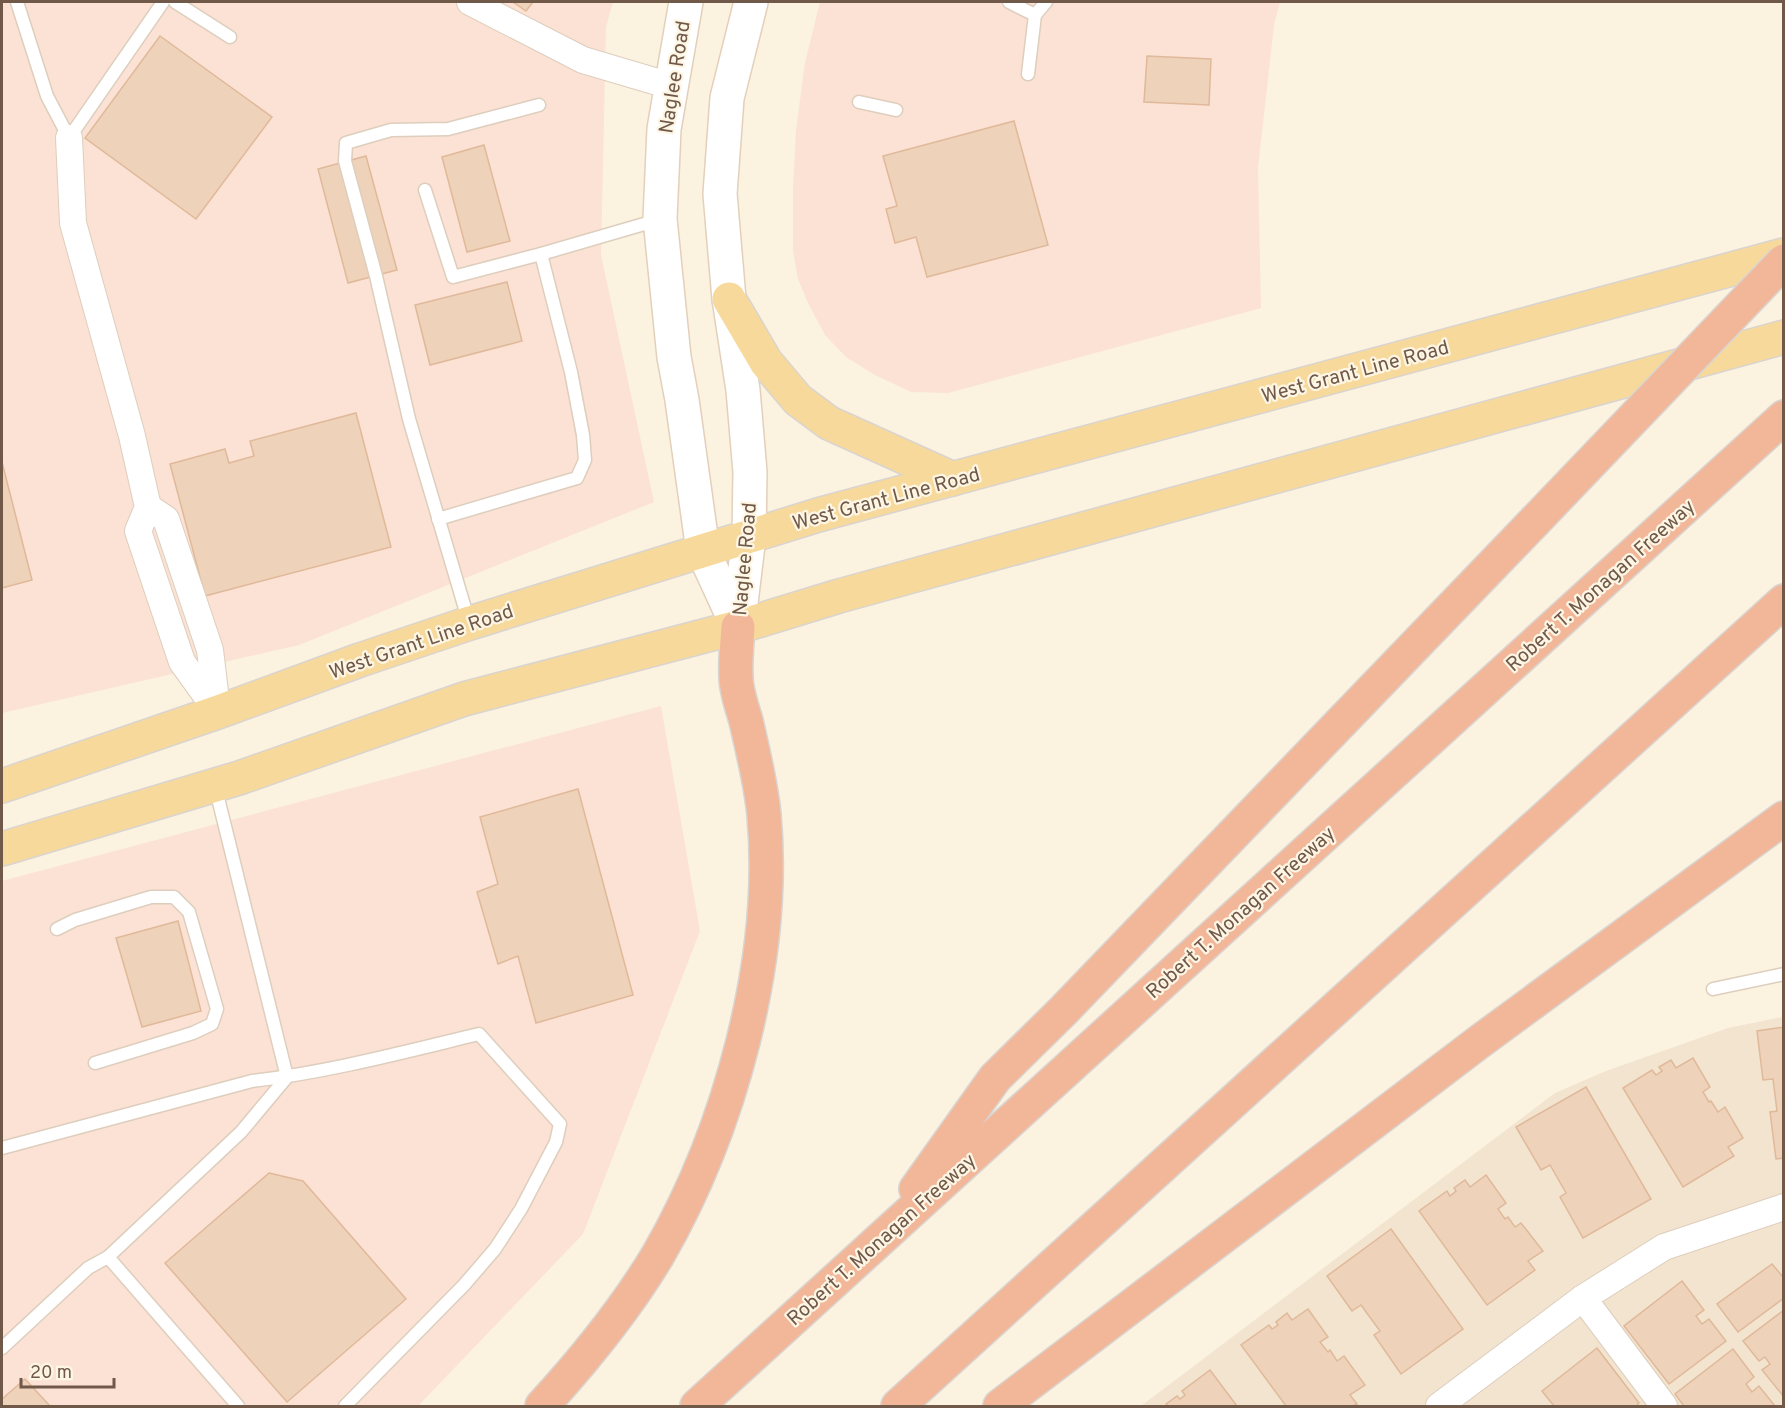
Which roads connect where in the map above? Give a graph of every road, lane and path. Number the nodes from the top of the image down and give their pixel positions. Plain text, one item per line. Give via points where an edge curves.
1 (17, 2) edge
2 (163, 2) edge
3 (175, 2) edge
4 (470, 2) edge
5 (686, 2) edge
6 (751, 2) edge
7 (1009, 2) edge
8 (1046, 2) edge
9 (1035, 15) junction
10 (230, 37) dead end
11 (1028, 75) dead end
12 (671, 86) junction
13 (859, 102) dead end
14 (539, 105) dead end
15 (896, 110) dead end
16 (69, 138) junction
17 (425, 190) dead end
18 (660, 219) junction
19 (541, 254) junction
20 (1784, 255) edge
21 (1784, 261) edge
22 (729, 299) junction
23 (1784, 337) edge
24 (1784, 417) edge
25 (953, 479) junction
26 (438, 519) junction
27 (749, 537) junction
28 (703, 551) junction
29 (1784, 601) edge
30 (470, 624) junction
31 (738, 627) junction
32 (218, 712) junction
33 (214, 785) junction
34 (2, 786) edge
35 (1784, 818) edge
36 (2, 849) edge
37 (57, 929) dead end
38 (1784, 974) edge
39 (1713, 989) dead end
40 (95, 1063) dead end
41 (287, 1077) junction
42 (2, 1148) edge
43 (1784, 1207) edge
44 (880, 1240) junction
45 (108, 1257) junction
46 (1583, 1298) junction
47 (2, 1348) edge
48 (238, 1407) edge
49 (345, 1407) edge
50 (542, 1407) edge
51 (697, 1407) edge
52 (898, 1407) edge
53 (1000, 1407) edge
54 (1439, 1407) edge
55 (1664, 1407) edge

1 - 16 lane via 46,96
2 - 16 lane
3 - 10 lane
4 - 12 street via 583,60
5 - 12 main road, Naglee Road
6 - 22 main road, Naglee Road via 727,98 720,194
7 - 9 lane
8 - 9 lane
9 - 11 lane
12 - 18 main road, Naglee Road via 664,129
13 - 15 lane
14 - 26 lane via 448,129 391,130 346,143 345,161
16 - 32 street via 73,223 148,507 138,531 182,662
17 - 19 lane via 453,277
18 - 19 lane
18 - 28 main road, Naglee Road via 674,357
19 - 26 lane via 572,372 585,460 577,478
20 - 25 main road, West Grant Line Road
21 - 44 highway, bridge via 1104,970 995,1078
22 - 25 main road via 766,362 798,400 829,423
22 - 27 main road, Naglee Road via 750,472
23 - 31 main road
24 - 44 highway, Robert T. Monagan Freeway
25 - 27 main road, West Grant Line Road
26 - 30 lane
27 - 28 main road, West Grant Line Road
27 - 31 main road, Naglee Road
28 - 30 main road, West Grant Line Road
28 - 31 main road, Naglee Road
29 - 52 highway
30 - 32 main road, West Grant Line Road
31 - 33 main road via 464,699
31 - 50 highway via 735,679 764,815 765,871 757,967 745,1032 713,1137 689,1195 657,1255 587,1356
32 - 34 main road, West Grant Line Road
33 - 36 main road
33 - 41 lane
35 - 53 highway via 1479,1042
37 - 40 lane via 151,897 174,897 189,912 217,1009 212,1024 193,1033
38 - 39 lane
41 - 42 lane via 252,1081
41 - 45 lane via 241,1132
41 - 49 lane via 479,1034 560,1124 556,1142 495,1249
43 - 46 street via 1664,1248
44 - 51 highway, Robert T. Monagan Freeway
45 - 47 lane via 88,1268
45 - 48 lane
46 - 54 street
46 - 55 street

